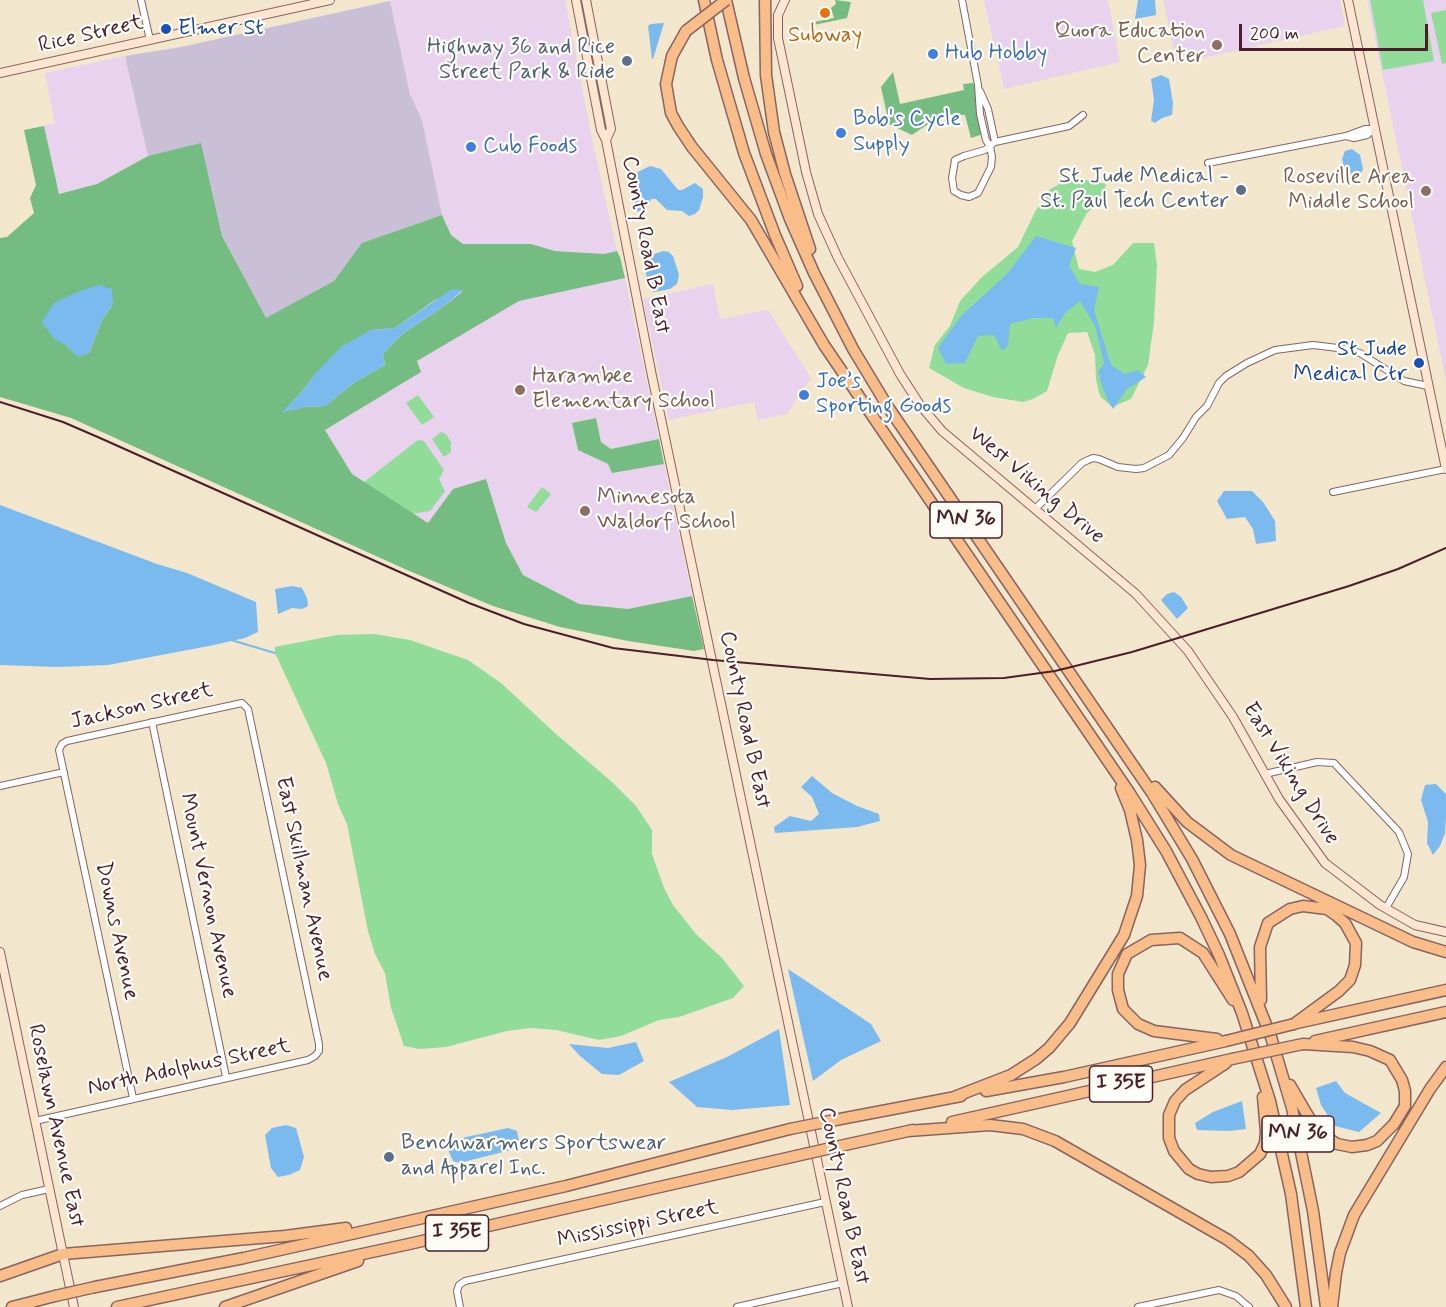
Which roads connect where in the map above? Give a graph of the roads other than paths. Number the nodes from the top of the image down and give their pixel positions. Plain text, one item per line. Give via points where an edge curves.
1 (141, 0) edge
2 (330, 0) edge
3 (576, 0) edge
4 (586, 0) edge
5 (704, 0) edge
6 (726, 0) edge
7 (765, 0) edge
8 (785, 0) edge
9 (962, 0) edge
10 (1348, 0) edge
11 (150, 40) junction
12 (0, 73) edge
13 (1083, 115) dead end
14 (1375, 129) junction
15 (606, 140) junction
16 (993, 144) junction
17 (1208, 163) dead end
18 (832, 309) junction
19 (1428, 386) junction
20 (865, 403) junction
21 (1446, 469) edge
22 (1333, 492) dead end
23 (1035, 509) junction
24 (1137, 594) joint
25 (248, 710) joint
26 (152, 722) junction
27 (1107, 727) junction
28 (1096, 743) junction
29 (64, 772) junction
30 (1265, 774) junction
31 (0, 786) edge
32 (1386, 908) junction
33 (1446, 933) edge
34 (0, 952) edge
35 (1446, 952) edge
36 (1446, 990) edge
37 (1261, 1009) junction
38 (1446, 1012) edge
39 (1242, 1013) junction
40 (1296, 1023) junction
41 (1223, 1041) junction
42 (1303, 1044) junction
43 (315, 1056) joint
44 (1230, 1060) junction
45 (1260, 1066) junction
46 (1446, 1067) edge
47 (1281, 1068) junction
48 (226, 1077) junction
49 (954, 1097) junction
50 (133, 1098) junction
51 (35, 1121) junction
52 (908, 1131) junction
53 (50, 1189) junction
54 (825, 1202) junction
55 (0, 1206) edge
56 (406, 1221) junction
57 (409, 1244) junction
58 (63, 1254) junction
59 (0, 1275) edge
60 (843, 1283) junction
61 (1154, 1305) edge
62 (12, 1307) edge
63 (74, 1307) edge
64 (117, 1307) edge
65 (225, 1307) edge
66 (460, 1307) edge
67 (737, 1307) edge
68 (848, 1307) edge
69 (1138, 1307) edge
70 (1249, 1307) edge
71 (1286, 1307) edge
72 (1306, 1307) edge
73 (1326, 1307) edge
74 (1332, 1307) edge

1 - 11 street
2 - 11 street, Rice Street
3 - 15 street, County Road B East
4 - 15 street, County Road B East via 610,129
5 - 20 highway, MN 36 via 735,126 771,226 798,288
6 - 18 highway, MN 36 via 766,154 794,228
6 - 20 highway, bridge via 686,31 677,44 666,84 671,112 692,147 751,220 824,345
7 - 18 highway via 766,75 774,132
8 - 23 street, West Viking Drive via 778,15 778,38 811,192 838,258 920,405 942,431
9 - 16 street via 980,114 986,140
10 - 14 street
11 - 12 street, Rice Street
13 - 16 street via 1069,126
14 - 17 street
14 - 19 street
15 - 54 street, County Road B East
16 - 16 street via 955,160 954,190 969,197 978,193 991,166
18 - 27 highway, MN 36 via 888,407
19 - 21 street
19 - 23 street via 1404,381 1360,353 1346,349 1313,345 1275,350 1226,376 1208,406 1168,456 1136,469 1093,458 1082,463
20 - 28 highway, MN 36
21 - 22 street
23 - 24 street, West Viking Drive
24 - 30 street, East Viking Drive via 1188,651 1233,717
25 - 26 street, Jackson Street via 240,703
25 - 43 street, East Skillman Avenue via 319,1044
26 - 29 street, Jackson Street via 64,742 59,750
26 - 48 street, Mount Vernon Avenue
27 - 35 highway via 1171,806 1231,855 1413,942
27 - 37 highway, MN 36 via 1192,859
28 - 39 highway, MN 36 via 1176,870 1219,955
28 - 49 highway via 1123,793 1137,840 1139,881 1130,921 1070,1023 1049,1048 1011,1075
29 - 31 street
29 - 50 street, Downs Avenue
30 - 32 street, East Viking Drive via 1325,863
30 - 32 street via 1317,762 1334,763 1399,832 1408,854 1404,877
32 - 33 street, East Viking Drive via 1415,925
34 - 51 street, Roselawn Avenue East
36 - 40 highway, I 35E
37 - 40 highway via 1260,947 1268,923 1290,909 1328,909 1351,932 1356,944 1355,966 1350,980 1339,991
37 - 47 highway, MN 36
38 - 42 highway, I 35E
39 - 41 highway via 1203,953 1180,938 1152,940 1126,954 1118,974 1118,990 1123,1009 1138,1024 1162,1033
39 - 45 highway, MN 36
40 - 41 highway, I 35E, bridge
41 - 49 highway, I 35E
42 - 44 highway, I 35E, bridge
42 - 47 highway via 1353,1047 1390,1060 1405,1091 1405,1106 1387,1133 1367,1145 1352,1147 1323,1136
43 - 48 street, North Adolphus Street
44 - 45 highway via 1185,1090 1169,1115 1169,1138 1174,1151 1189,1169 1211,1177 1239,1172 1260,1154 1266,1132
44 - 52 highway, I 35E
45 - 72 highway, MN 36 via 1290,1185
46 - 74 highway via 1354,1215 1340,1253
47 - 73 highway, MN 36 via 1305,1170
48 - 50 street, North Adolphus Street
49 - 56 highway, I 35E, bridge via 790,1129 566,1186
50 - 51 street, North Adolphus Street
51 - 53 street, Roselawn Avenue East
52 - 57 highway, I 35E, bridge
52 - 71 highway via 990,1125 1023,1130 1055,1141 1228,1240 1255,1262
53 - 55 street
53 - 58 street, Roselawn Avenue East
54 - 60 street, County Road B East
54 - 66 street, Mississippi Street via 465,1281 457,1291
56 - 58 highway via 285,1236
56 - 62 highway, I 35E, bridge
57 - 64 highway, I 35E
57 - 65 highway
58 - 59 highway
58 - 63 street, Roselawn Avenue East
60 - 67 street
60 - 68 street, County Road B East
61 - 69 street
61 - 70 street via 1219,1290 1236,1296

